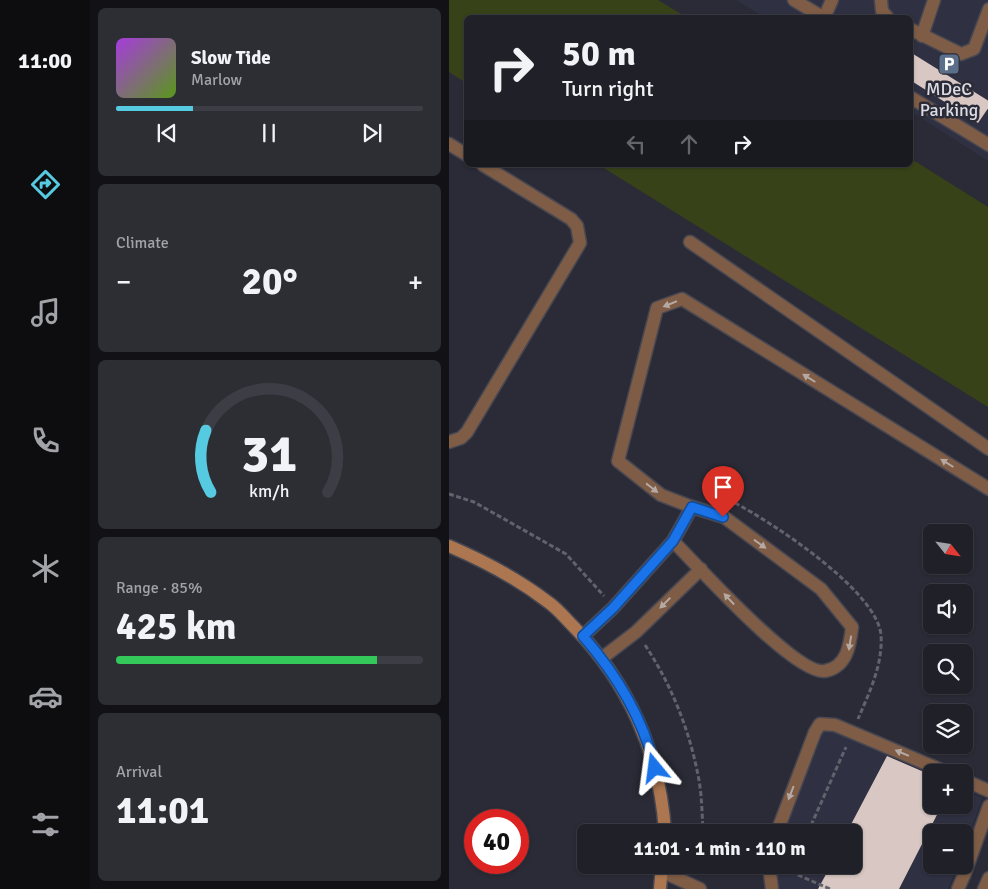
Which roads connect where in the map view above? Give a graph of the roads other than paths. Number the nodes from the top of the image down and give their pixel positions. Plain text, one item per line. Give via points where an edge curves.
1 (794, 0) edge
2 (832, 0) edge
3 (881, 0) edge
4 (934, 0) edge
5 (988, 9) edge
6 (819, 15) edge
7 (825, 15) edge
8 (885, 15) edge
9 (916, 32) edge
10 (913, 99) edge
11 (449, 144) edge
12 (988, 145) edge
13 (464, 153) edge
14 (486, 167) edge
15 (690, 242) dead end
16 (449, 442) edge
17 (988, 449) edge
18 (988, 489) edge
19 (692, 507) junction
20 (673, 541) junction
21 (449, 546) edge
22 (701, 569) junction
23 (583, 636) junction
24 (602, 658) junction
25 (927, 764) edge
26 (973, 784) edge
27 (988, 791) edge
28 (988, 806) edge
29 (664, 824) edge
30 (780, 824) edge
31 (661, 874) edge
32 (673, 874) edge
33 (770, 874) edge
34 (988, 878) edge
35 (660, 889) edge
36 (700, 889) edge
37 (772, 889) edge
38 (958, 889) edge
39 (984, 889) edge

1 - 6 lane
2 - 7 lane
3 - 8 lane
4 - 9 lane
5 - 9 lane via 974,49 969,52 953,52
10 - 12 lane
11 - 13 lane
14 - 16 lane via 571,218 577,226 580,243 467,432
15 - 17 lane
18 -> 19 lane via 682,299 657,308 618,461 661,495
19 - 20 lane
19 -> 22 lane via 723,517 821,589 852,627 849,651 836,667 823,671 808,668 757,626
20 - 22 lane
20 - 23 lane via 613,608
21 - 23 street via 478,558 523,584 550,603
22 -> 24 lane via 636,632
23 - 24 street
24 - 29 street via 636,712 651,752 663,800
25 -> 30 lane via 835,725 820,724
26 - 27 lane
28 - 38 lane
31 - 35 street
32 - 36 lane
33 - 37 lane
34 - 39 lane

